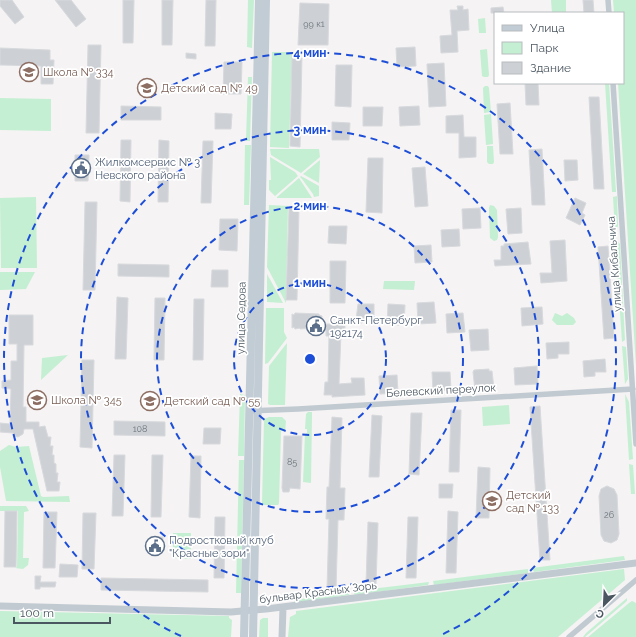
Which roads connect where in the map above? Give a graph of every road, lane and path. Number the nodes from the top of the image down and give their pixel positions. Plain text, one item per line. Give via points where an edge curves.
1 (259, 0) edge
2 (266, 0) edge
3 (608, 0) edge
4 (609, 12) edge
5 (613, 84) edge
6 (633, 389) junction
7 (253, 411) junction
8 (636, 444) edge
9 (636, 563) edge
10 (636, 580) edge
11 (0, 606) edge
12 (283, 608) junction
13 (253, 610) junction
14 (245, 611) junction
15 (244, 637) edge
16 (253, 637) edge
17 (282, 637) edge
18 (569, 637) edge

1 - 7 main road, улица Седова
2 - 7 main road, улица Седова
3 - 4 street
5 - 6 street, улица Кибальчича
6 - 7 street, Белевский переулок
6 - 8 street, улица Кибальчича
7 - 13 main road, улица Седова
7 - 14 main road, улица Седова
9 - 12 street, бульвар Красных Зорь
10 - 18 street
11 - 14 street, бульвар Красных Зорь
12 - 13 street, бульвар Красных Зорь
12 - 17 street
13 - 14 street, бульвар Красных Зорь
13 - 16 main road, улица Седова
14 - 15 main road, улица Седова

